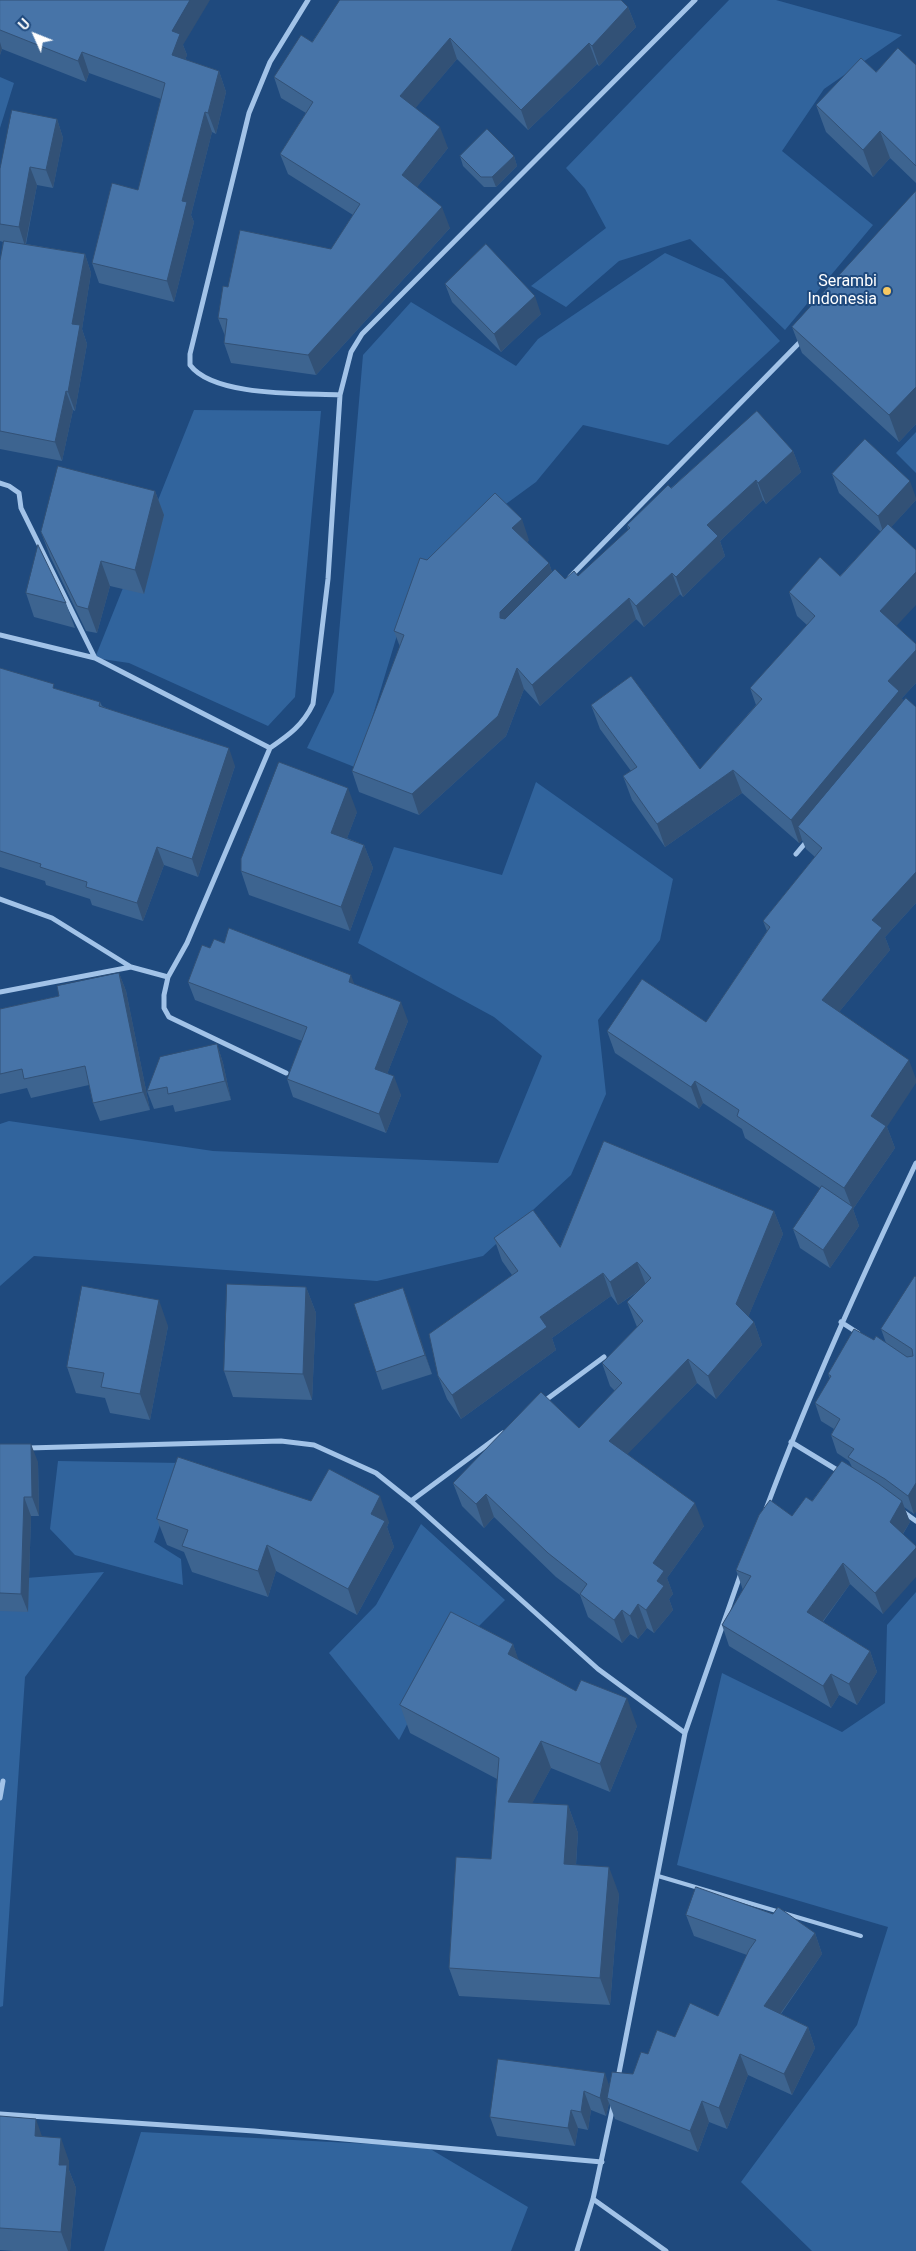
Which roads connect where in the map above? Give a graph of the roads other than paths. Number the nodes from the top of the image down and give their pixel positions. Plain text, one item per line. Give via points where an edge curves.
1 (308, 0) edge
2 (695, 0) edge
3 (809, 333) edge
4 (340, 395) junction
5 (0, 483) edge
6 (567, 580) edge
7 (0, 635) edge
8 (95, 658) junction
9 (270, 748) junction
10 (809, 840) edge
11 (796, 854) dead end
12 (0, 899) edge
13 (131, 967) junction
14 (168, 977) junction
15 (0, 992) edge
16 (286, 1073) dead end
17 (916, 1163) edge
18 (841, 1322) junction
19 (866, 1338) edge
20 (604, 1357) dead end
21 (535, 1409) edge
22 (511, 1426) edge
23 (791, 1442) junction
24 (19, 1449) edge
25 (848, 1476) edge
26 (411, 1501) junction
27 (896, 1506) edge
28 (762, 1517) edge
29 (916, 1521) edge
30 (745, 1564) edge
31 (685, 1733) junction
32 (3, 1781) dead end
33 (0, 1798) edge
34 (658, 1876) junction
35 (861, 1936) dead end
36 (617, 2086) edge
37 (615, 2095) edge
38 (0, 2114) edge
39 (602, 2162) junction
40 (593, 2199) junction
41 (577, 2251) edge
42 (666, 2251) edge

1 - 4 street via 270,62 249,113 190,354 190,365 205,378 253,391
2 - 4 street via 362,334 351,352
3 - 6 street
4 - 9 street via 328,579 314,704 294,732
5 - 8 street via 18,493 21,508
7 - 8 street
8 - 9 street
9 - 14 street via 187,943
10 - 11 street
12 - 13 street via 52,918
13 - 14 street
13 - 15 street
14 - 16 street via 164,1008 169,1016
17 - 18 street
18 - 19 street
18 - 23 street
20 - 21 street
22 - 26 street
23 - 25 street
23 - 28 street
24 - 26 street via 281,1441 314,1445 376,1473
26 - 31 street via 598,1669
27 - 29 street
30 - 31 street
31 - 34 street
32 - 33 street
34 - 35 lane
34 - 36 street
37 - 39 street
38 - 39 street via 254,2131
39 - 40 street
40 - 41 street
40 - 42 street

